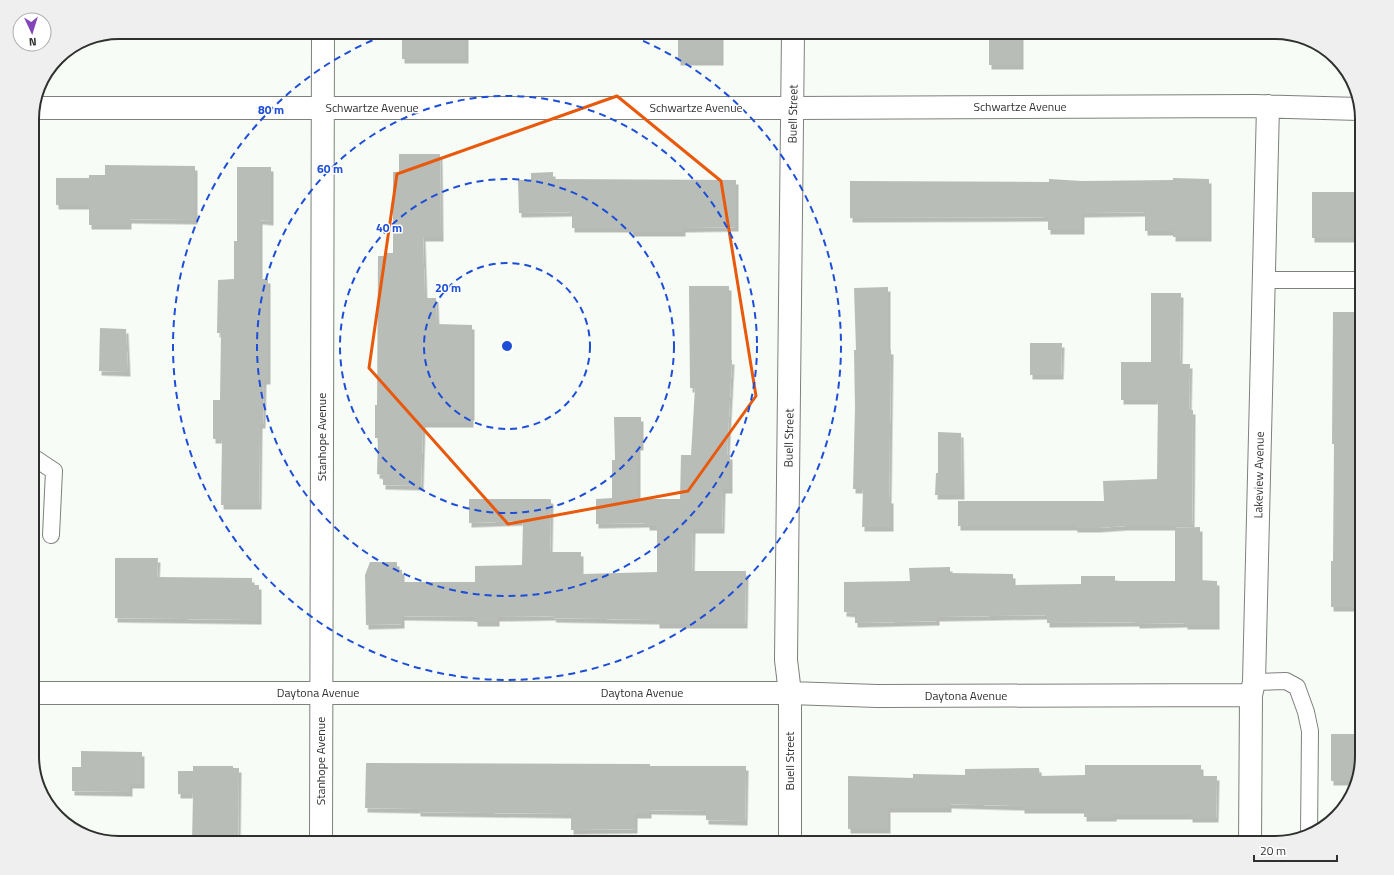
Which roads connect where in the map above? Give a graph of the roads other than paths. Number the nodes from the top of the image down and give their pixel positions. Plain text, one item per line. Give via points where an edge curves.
1 (323, 39) edge
2 (793, 39) edge
3 (1268, 106) junction
4 (323, 107) junction
5 (40, 108) edge
6 (793, 108) junction
7 (1354, 109) edge
8 (1264, 280) junction
9 (1355, 280) edge
10 (39, 461) edge
11 (51, 535) dead end
12 (1253, 689) junction
13 (39, 693) edge
14 (321, 693) junction
15 (790, 693) junction
16 (1309, 828) edge
17 (321, 836) edge
18 (790, 836) edge
19 (1250, 836) edge

1 - 4 street, Stanhope Avenue
2 - 6 street, Buell Street
3 - 6 street, Schwartze Avenue
3 - 7 street, Schwartze Avenue
3 - 8 street, Lakeview Avenue
4 - 5 street, Schwartze Avenue
4 - 6 street, Schwartze Avenue
4 - 14 street, Stanhope Avenue
6 - 15 street, Buell Street via 786,660
8 - 9 lane
8 - 12 street, Lakeview Avenue
10 - 11 lane via 54,471
12 - 15 street, Daytona Avenue via 877,696
12 - 16 lane via 1286,681 1297,687 1310,731
12 - 19 street, Lakeview Avenue
13 - 14 street, Daytona Avenue
14 - 15 street, Daytona Avenue
14 - 17 street, Stanhope Avenue
15 - 18 street, Buell Street

